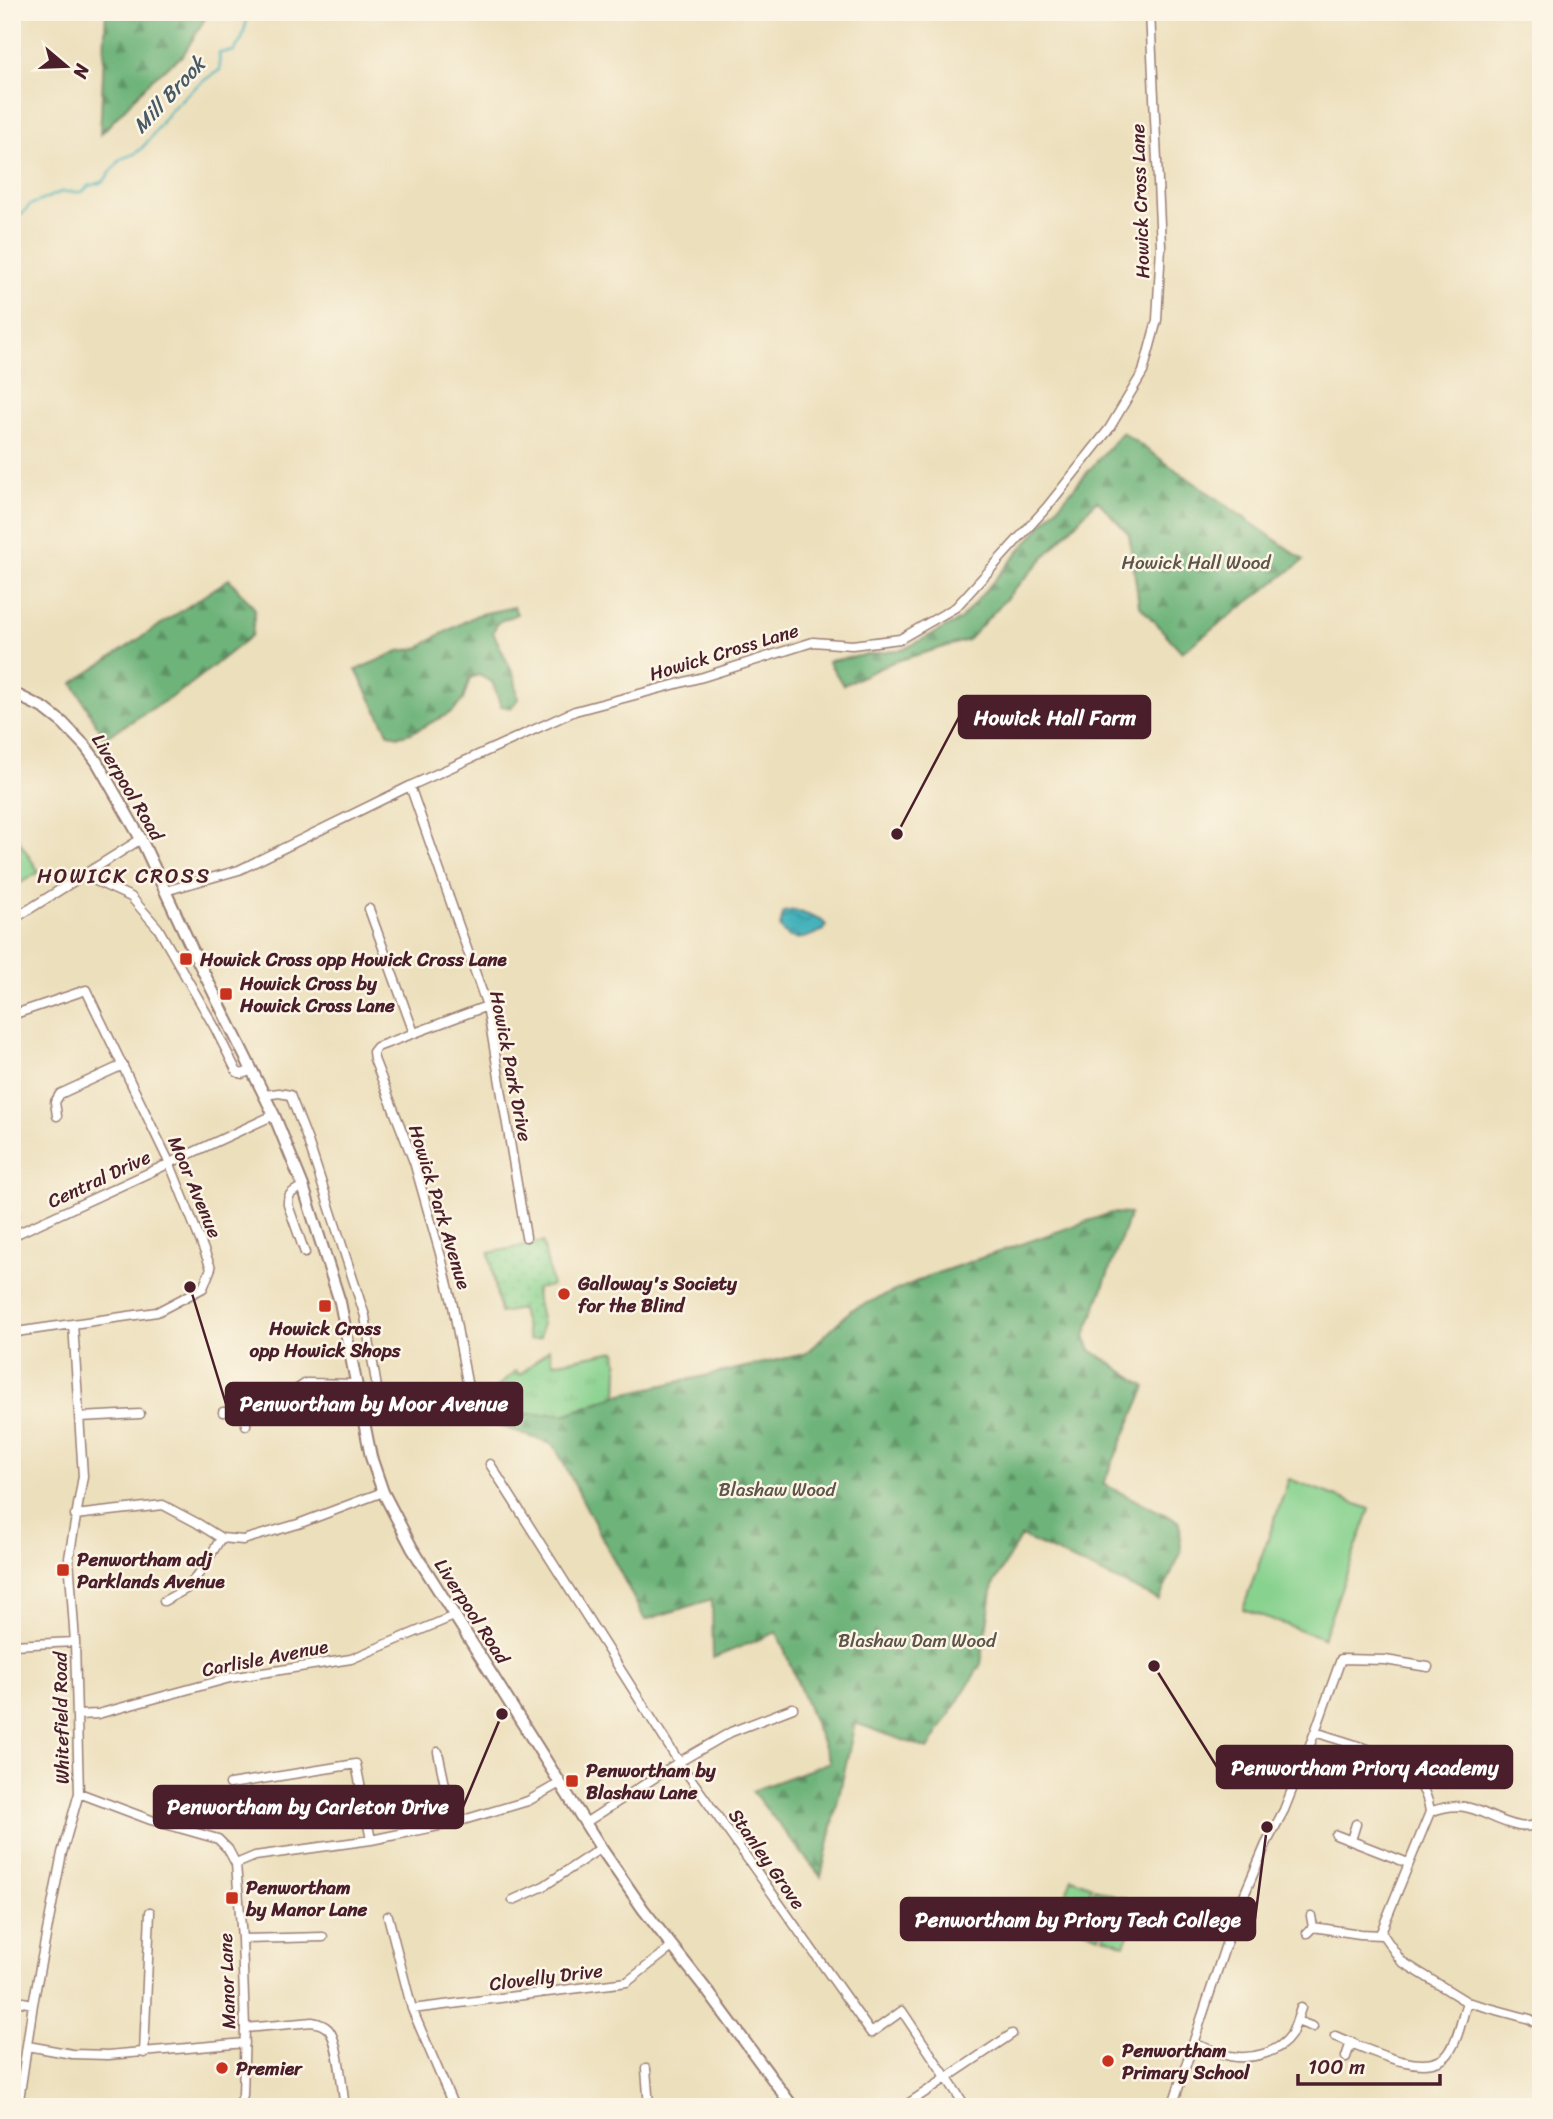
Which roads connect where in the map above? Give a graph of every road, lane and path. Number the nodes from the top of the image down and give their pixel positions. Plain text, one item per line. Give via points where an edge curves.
1 (1150, 12) edge
2 (15, 693) edge
3 (410, 786) junction
4 (141, 839) junction
5 (85, 876) junction
6 (165, 891) junction
7 (369, 909) dead end
8 (12, 920) edge
9 (487, 1006) junction
10 (12, 1015) edge
11 (414, 1033) junction
12 (123, 1065) junction
13 (252, 1070) junction
14 (265, 1095) junction
15 (274, 1115) junction
16 (57, 1116) dead end
17 (170, 1164) junction
18 (303, 1186) junction
19 (12, 1236) edge
20 (526, 1237) dead end
21 (304, 1253) dead end
22 (73, 1324) junction
23 (12, 1334) edge
24 (355, 1384) junction
25 (223, 1412) dead end
26 (246, 1412) junction
27 (381, 1412) junction
28 (140, 1414) dead end
29 (80, 1417) junction
30 (362, 1417) junction
31 (246, 1425) dead end
32 (490, 1464) dead end
33 (383, 1492) junction
34 (75, 1515) junction
35 (221, 1538) junction
36 (164, 1601) dead end
37 (454, 1616) junction
38 (75, 1642) junction
39 (12, 1645) edge
40 (1423, 1668) dead end
41 (793, 1708) dead end
42 (78, 1716) junction
43 (1315, 1732) junction
44 (438, 1752) dead end
45 (679, 1762) junction
46 (561, 1783) junction
47 (230, 1784) dead end
48 (79, 1793) junction
49 (1430, 1812) junction
50 (453, 1823) junction
51 (585, 1823) junction
52 (1541, 1824) edge
53 (1356, 1825) dead end
54 (1336, 1835) dead end
55 (371, 1840) junction
56 (1351, 1840) junction
57 (601, 1848) junction
58 (1408, 1863) junction
59 (236, 1864) junction
60 (513, 1899) dead end
61 (150, 1912) dead end
62 (388, 1916) dead end
63 (1311, 1916) dead end
64 (1381, 1935) junction
65 (323, 1937) dead end
66 (242, 1939) junction
67 (672, 1947) junction
68 (12, 2000) edge
69 (1467, 2003) junction
70 (33, 2004) junction
71 (1301, 2008) dead end
72 (412, 2009) junction
73 (1297, 2021) junction
74 (1540, 2024) edge
75 (1313, 2027) dead end
76 (245, 2028) junction
77 (1012, 2034) dead end
78 (1335, 2036) dead end
79 (245, 2042) junction
80 (1351, 2042) junction
81 (1193, 2043) junction
82 (28, 2046) junction
83 (144, 2053) junction
84 (1346, 2057) dead end
85 (646, 2069) dead end
86 (947, 2077) junction
87 (18, 2107) edge
88 (239, 2107) edge
89 (345, 2107) edge
90 (454, 2107) edge
91 (649, 2107) edge
92 (793, 2107) edge
93 (903, 2107) edge
94 (966, 2107) edge
95 (1172, 2107) edge

1 - 3 street, Howick Cross Lane via 1161,246 1157,320 1143,372 1109,429 1055,497 956,607 900,639 852,645 813,642 575,711
2 - 4 street, Liverpool Road via 45,709 86,747
3 - 6 street, Howick Cross Lane via 239,870
3 - 9 street, Howick Park Drive
4 - 5 street
4 - 6 street, Liverpool Road
5 - 8 street
5 - 13 street via 131,897 158,928 237,1072
6 - 13 street, Liverpool Road
7 - 11 street
9 - 11 street, Howick Park Avenue
9 - 20 street, Howick Park Drive
10 - 12 street, Moor Avenue via 86,990
11 - 27 street, Howick Park Avenue via 377,1047 374,1059 414,1162 453,1306 468,1388
12 - 16 street via 60,1094 55,1102
12 - 17 street, Moor Avenue
13 - 14 street, Liverpool Road
14 - 15 street, Liverpool Road
14 - 27 street via 290,1095 308,1141 365,1316
15 - 17 street, Central Drive
15 - 18 street, Liverpool Road
17 - 19 street, Central Drive
17 - 22 street, Moor Avenue via 211,1268 203,1288 157,1312
18 - 21 street via 290,1193 288,1205
18 - 24 street, Liverpool Road via 340,1302
22 - 23 street, Moor Avenue
22 - 29 street, Whitefield Road
24 - 26 street via 306,1383 274,1405
24 - 30 street, Liverpool Road
25 - 26 street
26 - 31 street
27 - 30 street, Howick Park Avenue
28 - 29 street
29 - 34 street, Whitefield Road via 83,1476
30 - 33 street, Liverpool Road
32 - 45 street, Stanley Grove
33 - 35 street via 254,1537
33 - 37 street, Liverpool Road via 411,1548
34 - 35 street via 163,1505
34 - 38 street, Whitefield Road via 69,1558
35 - 36 street via 187,1589
37 - 42 street, Carlisle Avenue via 351,1658 230,1678
37 - 46 street, Liverpool Road
38 - 39 street
38 - 42 street, Whitefield Road
40 - 43 street via 1385,1660 1341,1659
41 - 45 street via 730,1732
42 - 48 street, Whitefield Road
43 - 49 street via 1398,1762 1421,1782
43 - 81 street via 1236,1914
44 - 50 street
45 - 51 street
45 - 86 street, Stanley Grove via 871,2033 902,2011
46 - 50 street via 528,1801
46 - 51 street, Liverpool Road
47 - 55 street via 356,1764
48 - 59 street via 218,1839
48 - 70 street, Whitefield Road via 62,1853
49 - 52 street via 1448,1805 1465,1806 1521,1827
49 - 58 street
50 - 55 street
51 - 57 street, Liverpool Road
53 - 56 street
54 - 56 street
55 - 59 street via 256,1856
56 - 58 street
57 - 60 street via 544,1886
57 - 67 street, Liverpool Road
58 - 64 street
59 - 66 street, Manor Lane
61 - 83 street
62 - 72 street
63 - 64 street via 1310,1930
64 - 69 street via 1401,1961
65 - 66 street
66 - 76 street, Manor Lane
67 - 72 street, Clovelly Drive via 627,1982
67 - 92 street, Liverpool Road
68 - 70 street
69 - 74 street
69 - 80 street via 1452,2047 1438,2062 1402,2062
70 - 82 street, Whitefield Road
71 - 73 street
72 - 90 street
73 - 75 street
73 - 81 street via 1282,2045 1270,2052 1232,2056
76 - 79 street, Manor Lane
76 - 89 street via 313,2022 329,2029
77 - 86 street
78 - 80 street
79 - 83 street
79 - 88 street, Manor Lane
80 - 84 street
81 - 95 street
82 - 83 street via 72,2054
82 - 87 street, Whitefield Road
85 - 91 street
86 - 93 street
86 - 94 street, Stanley Grove

